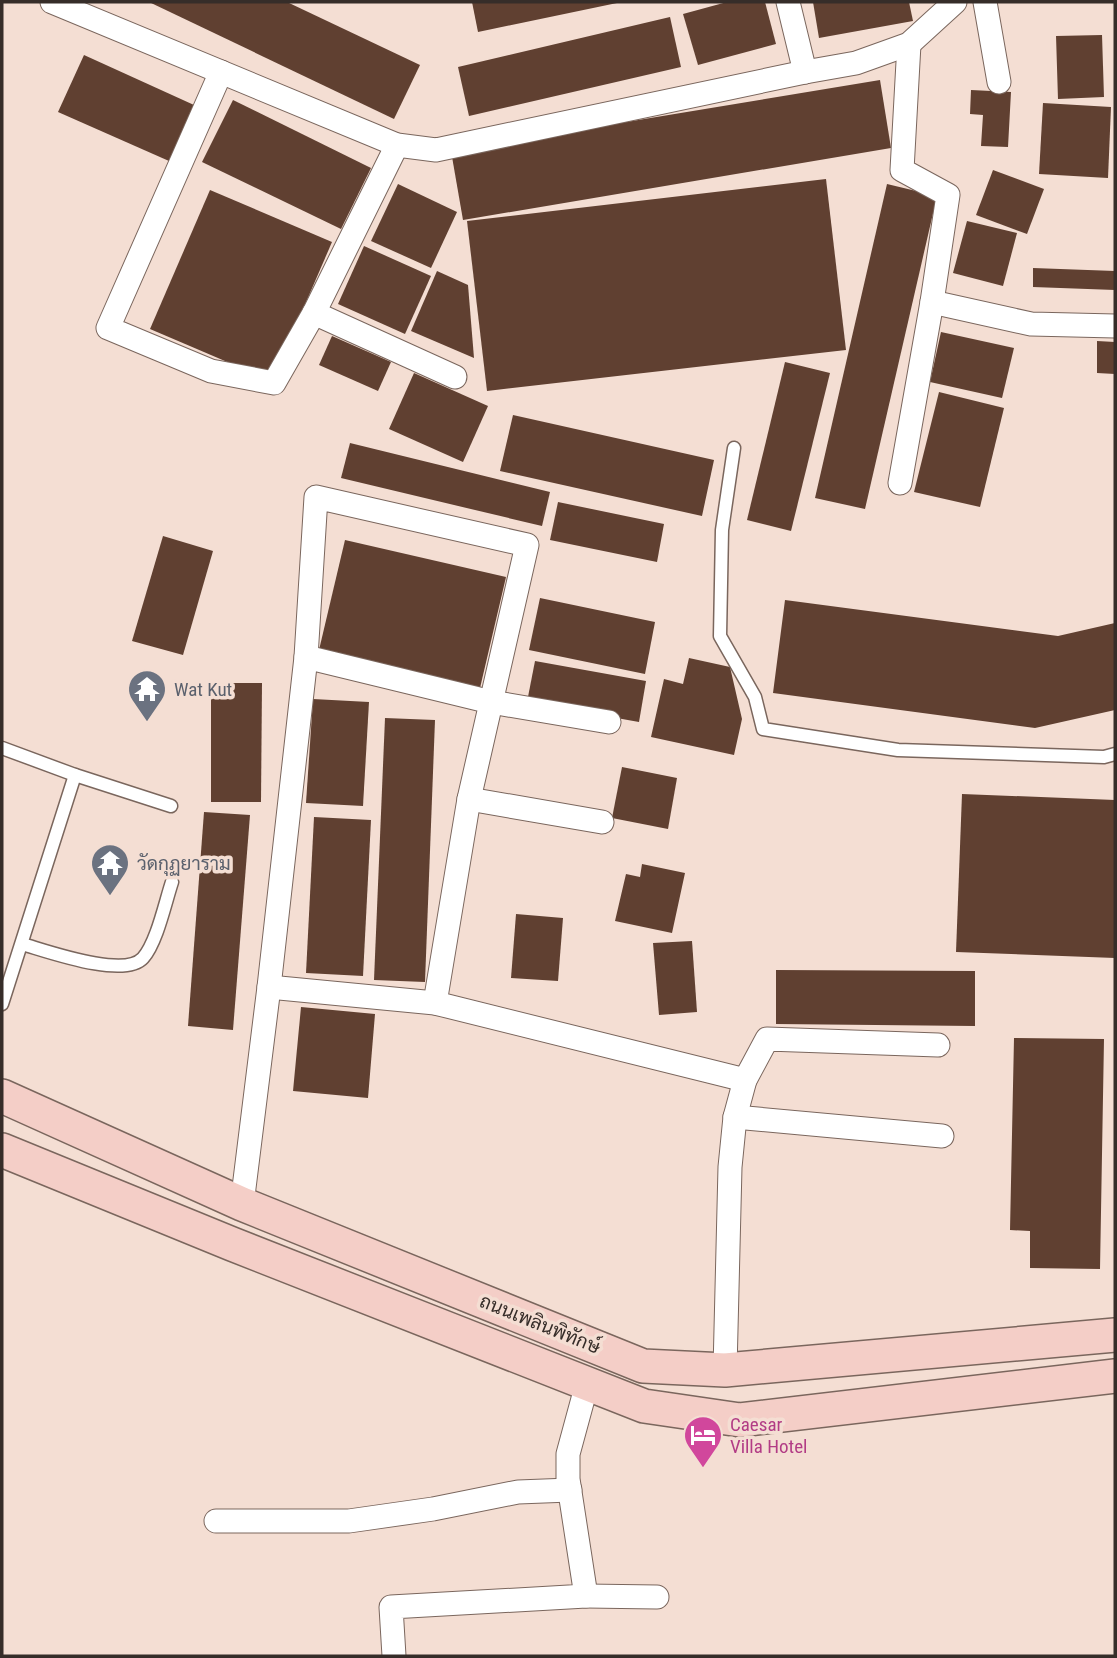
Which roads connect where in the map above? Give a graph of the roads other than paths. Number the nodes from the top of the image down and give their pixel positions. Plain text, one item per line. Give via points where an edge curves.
1 (52, 2) edge
2 (788, 2) edge
3 (955, 2) edge
4 (985, 2) edge
5 (909, 44) junction
6 (221, 72) junction
7 (805, 72) junction
8 (999, 82) dead end
9 (397, 145) junction
10 (932, 302) junction
11 (314, 313) junction
12 (1115, 326) edge
13 (456, 377) dead end
14 (734, 448) dead end
15 (900, 483) dead end
16 (306, 657) junction
17 (491, 702) junction
18 (608, 722) dead end
19 (2, 748) edge
20 (1115, 754) edge
21 (75, 775) junction
22 (469, 799) junction
23 (171, 806) dead end
24 (602, 822) dead end
25 (172, 882) dead end
26 (22, 944) junction
27 (270, 987) junction
28 (435, 1003) junction
29 (2, 1004) edge
30 (938, 1045) dead end
31 (744, 1080) junction
32 (2, 1096) edge
33 (735, 1117) junction
34 (942, 1136) dead end
35 (2, 1150) edge
36 (242, 1204) junction
37 (1115, 1335) edge
38 (725, 1370) junction
39 (1115, 1376) edge
40 (587, 1384) junction
41 (570, 1490) junction
42 (216, 1521) dead end
43 (586, 1596) junction
44 (657, 1597) dead end
45 (394, 1656) edge

1 - 6 street
2 - 7 street
3 - 5 street
4 - 8 street
5 - 7 street via 856,64
5 - 10 street via 902,170 948,195
6 - 9 street
6 - 11 street via 108,328 211,371 274,383
7 - 9 street via 436,150
9 - 11 street
10 - 12 street via 1031,324
10 - 15 street
11 - 13 street
14 - 20 lane via 722,530 720,636 755,696 763,729 898,750
16 - 17 street
16 - 17 street via 316,497 527,545
16 - 27 street
17 - 18 street
17 - 22 street
19 - 21 lane
21 - 23 lane
21 - 26 lane
22 - 24 street
22 - 28 street
25 - 26 lane via 142,960 125,967 101,964
26 - 29 lane
27 - 28 street
27 - 36 street
28 - 31 street
30 - 31 street via 766,1040
31 - 33 street
32 - 36 main road, ถนนเพลินพิทักษ์
33 - 34 street
33 - 38 street
35 - 40 main road, ถนนเพลินพิทักษ์
36 - 38 main road, ถนนเพลินพิทักษ์ via 643,1366
37 - 38 main road, ถนนเพลินพิทักษ์
39 - 40 main road, ถนนเพลินพิทักษ์ via 740,1420 644,1406
40 - 41 street via 568,1454
41 - 42 street via 518,1492 349,1521
41 - 43 street
43 - 44 street
43 - 45 street via 391,1607

